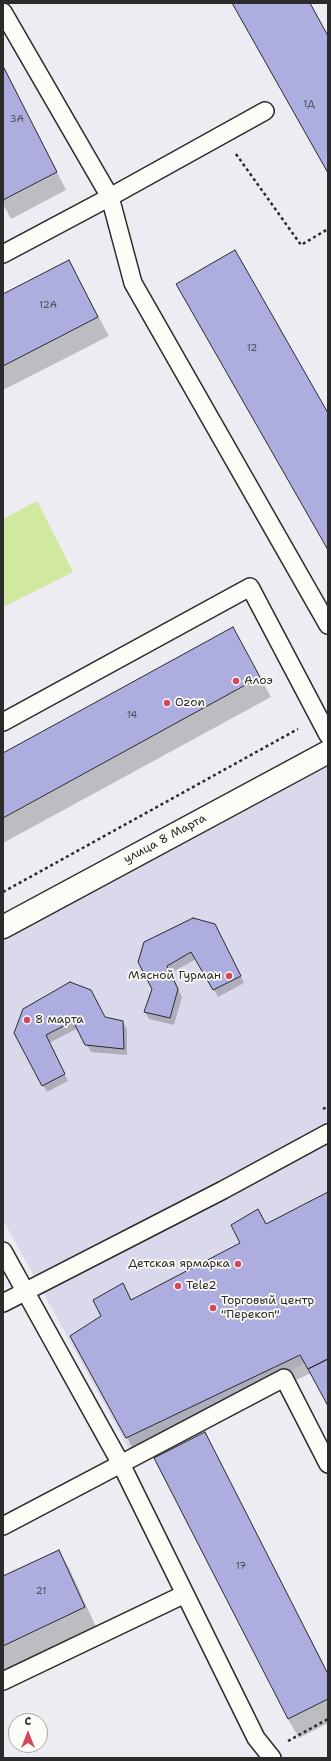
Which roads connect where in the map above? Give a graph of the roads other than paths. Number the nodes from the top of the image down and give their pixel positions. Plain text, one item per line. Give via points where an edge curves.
1 (3, 12) edge
2 (265, 111) dead end
3 (110, 197) junction
4 (3, 254) edge
5 (328, 625) edge
6 (3, 722) edge
7 (328, 735) edge
8 (328, 752) edge
9 (3, 927) edge
10 (328, 1133) edge
11 (3, 1251) edge
12 (25, 1291) junction
13 (3, 1303) edge
14 (121, 1464) junction
15 (328, 1464) edge
16 (3, 1526) edge
17 (185, 1594) junction
18 (3, 1681) edge
19 (270, 1755) edge

1 - 3 lane
2 - 3 lane
3 - 4 lane
3 - 5 lane via 133,283
6 - 7 lane via 250,587
8 - 9 street, улица 8 Марта
10 - 12 lane
11 - 12 lane
12 - 13 lane
12 - 14 lane
14 - 15 lane via 284,1378
14 - 16 lane
14 - 17 lane
17 - 18 lane
17 - 19 lane via 256,1738

